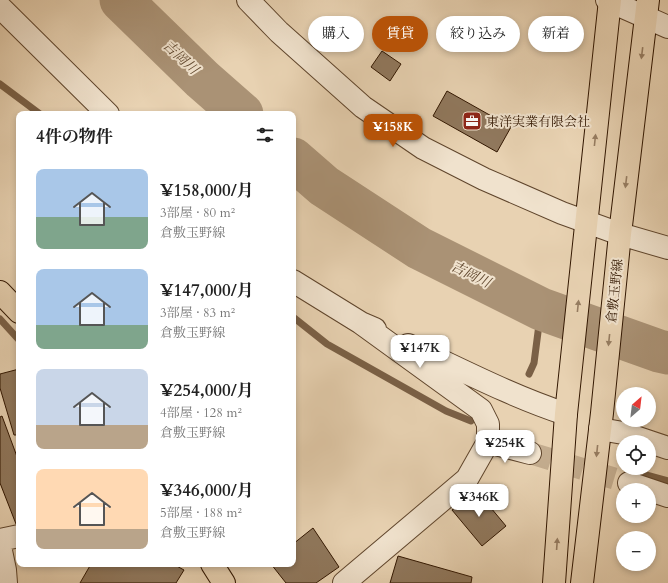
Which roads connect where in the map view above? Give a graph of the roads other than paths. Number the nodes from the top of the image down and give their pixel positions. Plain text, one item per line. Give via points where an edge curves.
1 (248, 0) edge
2 (609, 0) edge
3 (0, 7) edge
4 (648, 9) edge
5 (668, 27) edge
6 (105, 111) edge
7 (586, 228) junction
8 (619, 239) junction
9 (668, 248) edge
10 (296, 283) edge
11 (0, 292) edge
12 (16, 309) edge
13 (361, 323) junction
14 (567, 407) junction
15 (601, 421) junction
16 (488, 442) junction
17 (668, 448) edge
18 (530, 453) tunnel mouth
19 (656, 492) edge
20 (668, 496) edge
21 (16, 537) edge
22 (0, 540) edge
23 (0, 546) edge
24 (214, 567) edge
25 (6, 583) edge
26 (224, 583) edge
27 (344, 583) edge
28 (554, 583) edge
29 (582, 583) edge

1 - 7 street via 279,32 363,107 423,148 484,179 562,213
2 - 4 street
7 -> 2 main road
3 - 6 street
4 - 5 street
4 -> 8 main road, 倉敷玉野線
7 - 8 street
14 -> 7 main road
8 - 9 street via 643,240
8 -> 15 main road, 倉敷玉野線
10 - 13 street
11 - 12 main road
13 - 14 street via 543,407
13 - 16 street via 481,410 488,424
28 -> 14 main road
15 - 17 street via 623,433
15 -> 29 main road, 倉敷玉野線
16 - 18 street
16 - 27 street via 467,479
19 - 20 street
21 - 22 street
23 - 25 street
24 - 26 main road

